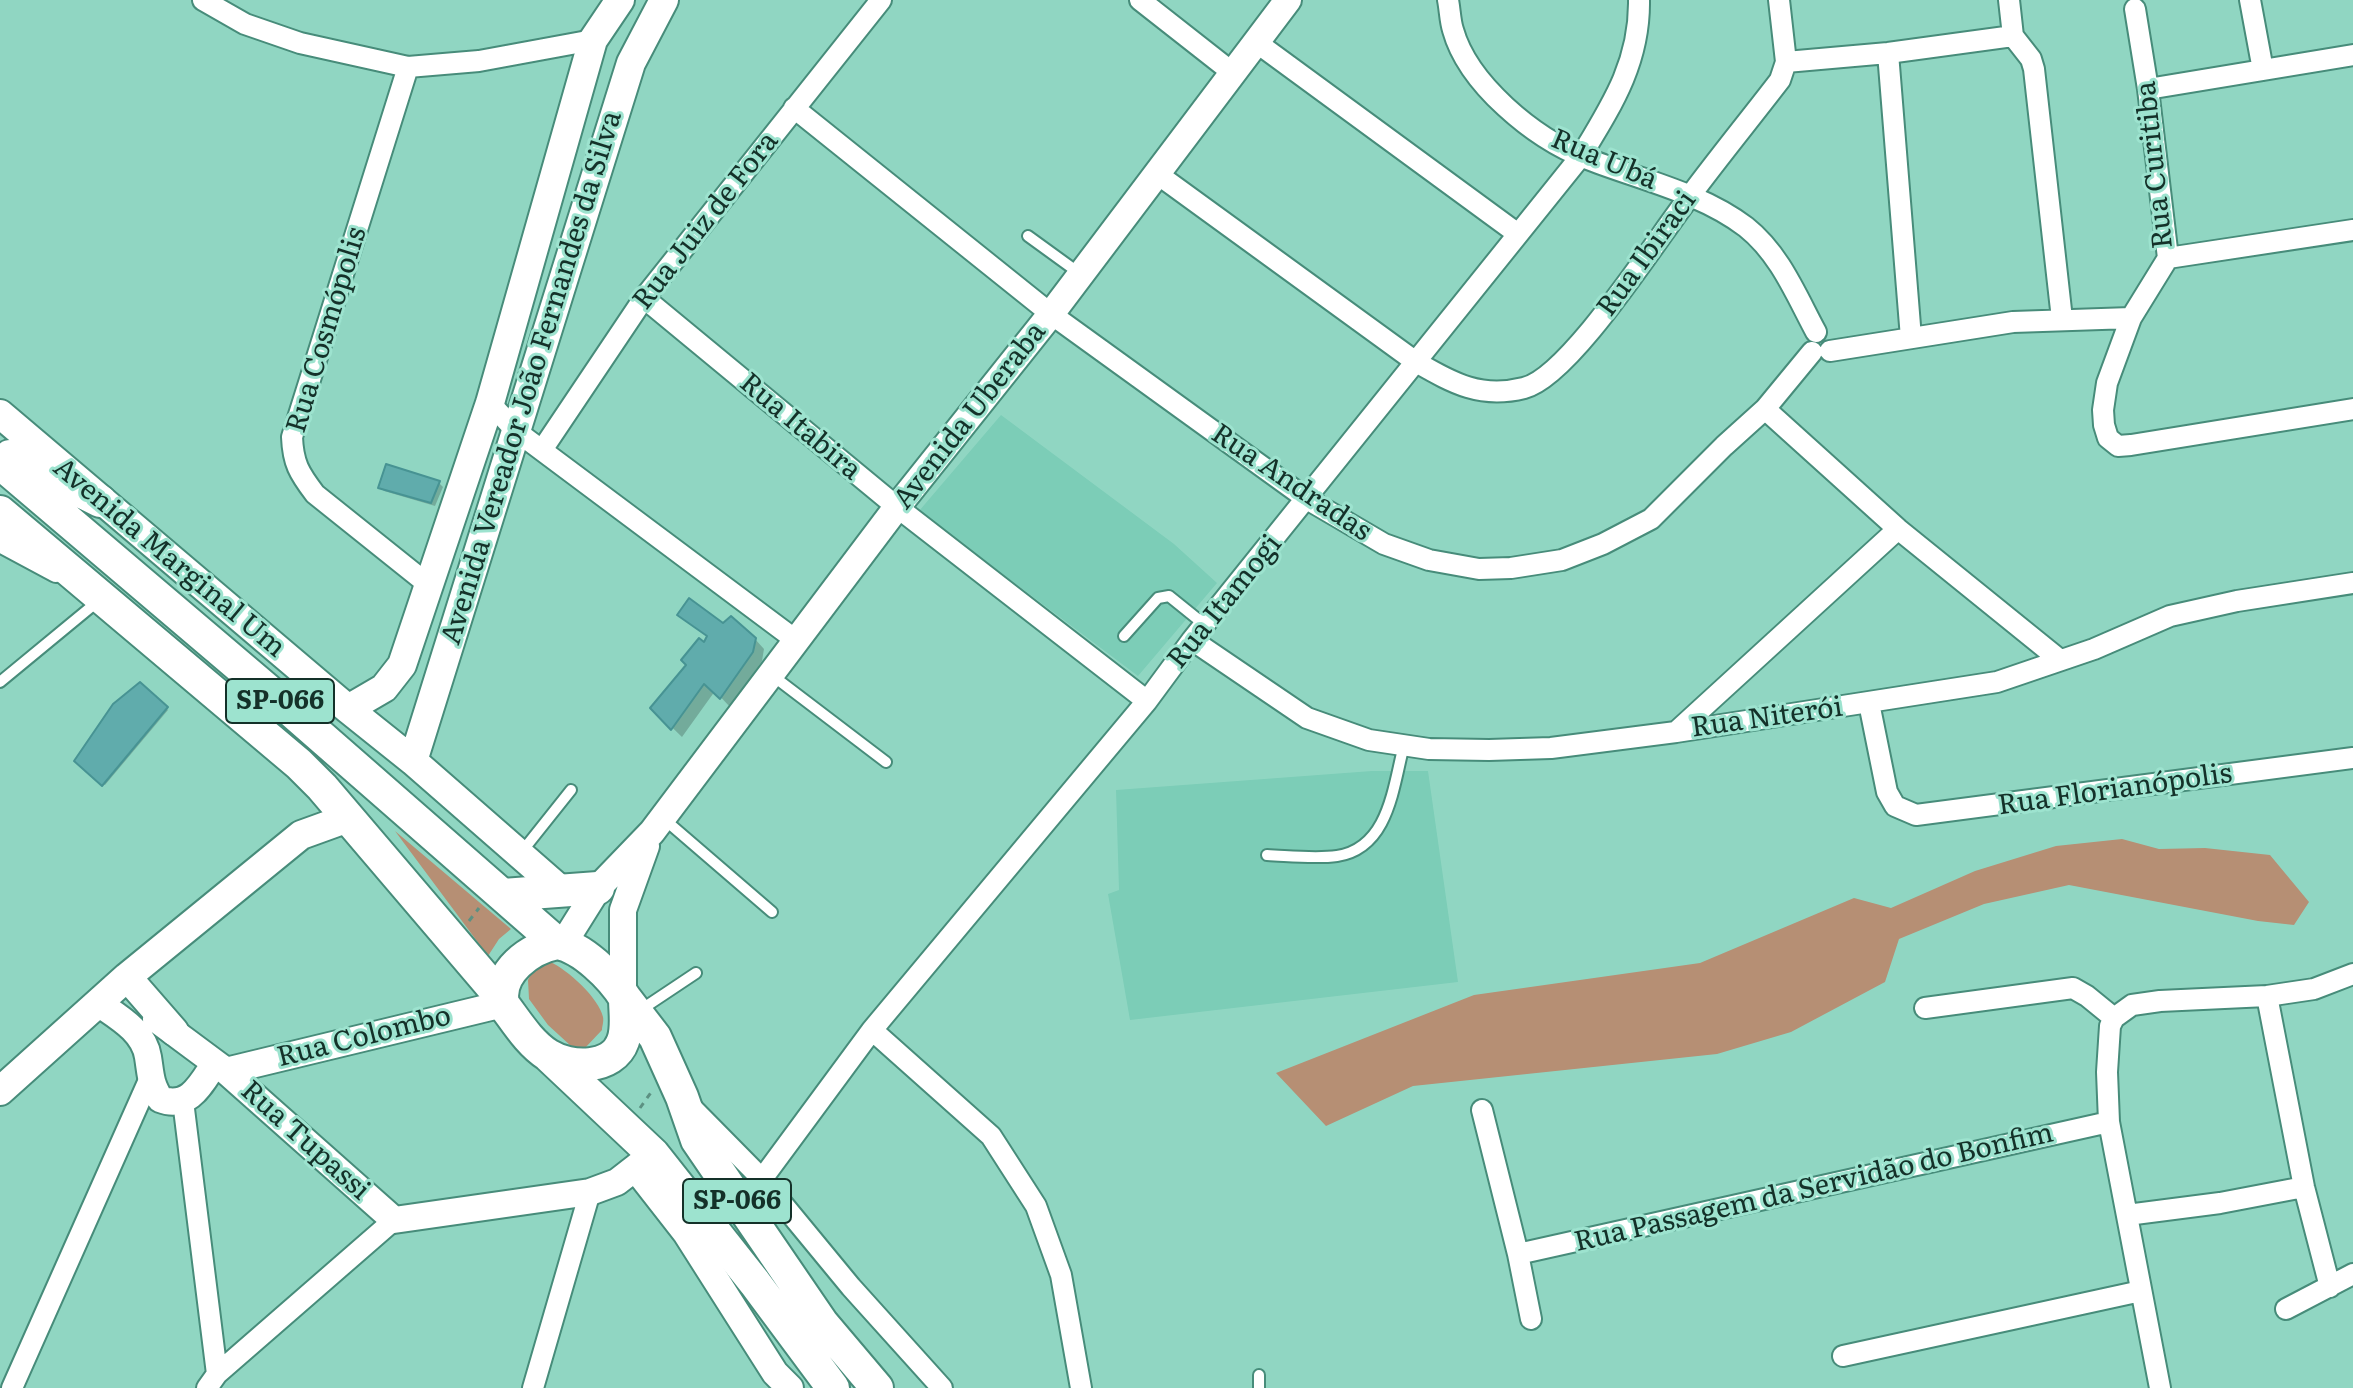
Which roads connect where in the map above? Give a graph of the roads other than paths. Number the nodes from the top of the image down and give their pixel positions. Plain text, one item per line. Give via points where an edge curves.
1 (203, 0) edge
2 (620, 0) edge
3 (664, 0) edge
4 (881, 0) edge
5 (1140, 0) edge
6 (1288, 0) edge
7 (1448, 0) edge
8 (1639, 0) edge
9 (1779, 0) edge
10 (2009, 0) edge
11 (2250, 0) edge
12 (2135, 9) dead end
13 (2013, 36) junction
14 (593, 40) junction
15 (1256, 42) junction
16 (1888, 53) junction
17 (2353, 55) edge
18 (1786, 62) junction
19 (408, 67) junction
20 (2263, 70) junction
21 (1233, 73) junction
22 (2148, 89) junction
23 (794, 108) junction
24 (1581, 156) junction
25 (1156, 173) junction
26 (1690, 196) junction
27 (2353, 230) edge
28 (1518, 234) junction
29 (1028, 236) dead end
30 (2168, 258) junction
31 (1080, 274) junction
32 (644, 298) junction
33 (1051, 314) junction
34 (2131, 318) junction
35 (2062, 319) junction
36 (1911, 338) junction
37 (1819, 345) junction
38 (1416, 362) junction
39 (490, 403) junction
40 (1765, 409) junction
41 (2353, 409) edge
42 (0, 414) edge
43 (516, 431) junction
44 (542, 450) junction
45 (0, 451) edge
46 (0, 463) edge
47 (1307, 499) junction
48 (100, 501) junction
49 (897, 507) junction
50 (0, 512) edge
51 (1898, 529) junction
52 (2, 546) edge
53 (2353, 583) edge
54 (430, 586) junction
55 (97, 594) junction
56 (1198, 632) junction
57 (1124, 636) dead end
58 (797, 641) junction
59 (2060, 660) junction
60 (771, 675) junction
61 (0, 682) edge
62 (1147, 701) junction
63 (1869, 703) junction
64 (348, 709) junction
65 (1676, 732) junction
66 (1404, 745) junction
67 (2353, 758) edge
68 (413, 761) junction
69 (886, 762) dead end
70 (322, 787) junction
71 (571, 790) dead end
72 (348, 818) junction
73 (657, 825) junction
74 (301, 835) junction
75 (1267, 855) dead end
76 (518, 856) junction
77 (598, 888) junction
78 (499, 892) junction
79 (563, 892) junction
80 (772, 912) dead end
81 (560, 943) junction
82 (696, 973) dead end
83 (2353, 974) edge
84 (114, 988) junction
85 (2267, 996) junction
86 (502, 1000) junction
87 (628, 1001) junction
88 (1925, 1008) dead end
89 (2112, 1022) junction
90 (169, 1028) junction
91 (872, 1030) junction
92 (144, 1045) junction
93 (549, 1056) junction
94 (220, 1067) junction
95 (149, 1080) junction
96 (0, 1091) edge
97 (682, 1097) junction
98 (183, 1101) junction
99 (1482, 1110) dead end
100 (2109, 1122) junction
101 (644, 1161) junction
102 (762, 1179) junction
103 (2304, 1187) junction
104 (590, 1192) junction
105 (2127, 1215) junction
106 (394, 1220) junction
107 (1518, 1254) junction
108 (2353, 1274) edge
109 (2330, 1287) junction
110 (2141, 1291) junction
111 (2286, 1309) dead end
112 (1531, 1319) dead end
113 (1843, 1356) dead end
114 (1259, 1375) dead end
115 (212, 1381) edge
116 (778, 1383) edge
117 (541, 1384) edge
118 (12, 1388) edge
119 (833, 1388) edge
120 (877, 1388) edge
121 (942, 1388) edge
122 (1081, 1388) edge
123 (1259, 1388) edge
124 (2160, 1388) edge

1 - 19 street via 245,24 300,43
2 - 14 main road, Avenida Vereador João Fernandes da Silva
3 - 43 main road, Avenida Vereador João Fernandes da Silva via 631,63
4 - 23 street, Rua Juiz de Fora
5 - 21 street
6 - 15 street, Avenida Uberaba
7 - 24 street, Rua Ubá via 1453,32 1499,102
8 - 24 street, Rua Itamogi via 1633,56 1615,100
9 - 18 street
10 - 13 street
11 - 20 street
12 - 22 street, Rua Curitiba
13 - 16 street
13 - 35 street via 2034,69
14 - 19 street via 479,61
14 - 39 main road, Avenida Vereador João Fernandes da Silva
15 - 21 street, Avenida Uberaba
15 - 28 street
16 - 18 street
16 - 36 street
17 - 20 street
18 - 26 street, Rua Ibiraci via 1780,80
19 - 54 street, Rua Cosmópolis via 292,437 293,458 315,494
20 - 22 street
21 - 25 street, Avenida Uberaba
22 - 30 street, Rua Curitiba
23 - 32 street, Rua Juiz de Fora
23 - 33 street, Rua Andradas
24 - 26 street, Rua Ubá
24 - 28 street, Rua Itamogi
25 - 31 street, Avenida Uberaba
25 - 38 street, Rua Ibiraci
26 - 37 street, Rua Ubá via 1744,226 1768,247
26 - 38 street, Rua Ibiraci via 1592,329 1555,369 1528,387 1493,393 1459,386
27 - 30 street
28 - 38 street, Rua Itamogi
29 - 31 lane
30 - 34 street, Rua Curitiba
31 - 33 street, Avenida Uberaba
32 - 44 street, Rua Juiz de Fora
32 - 49 street, Rua Itabira
33 - 47 street, Rua Andradas
33 - 49 street, Avenida Uberaba
34 - 35 street
34 - 41 street, Rua Curitiba via 2107,383 2103,410 2108,438 2118,446
35 - 36 street
36 - 37 street
37 - 40 street, Rua Andradas
38 - 47 street, Rua Itamogi
39 - 43 street
39 - 54 main road, Avenida Vereador João Fernandes da Silva
40 - 47 street, Rua Andradas via 1651,519 1562,560 1479,569 1429,560 1384,544
40 - 51 street
42 - 48 main road, Avenida Marginal Um
43 - 44 street
43 - 68 main road, Avenida Vereador João Fernandes da Silva
44 - 58 street
45 - 48 main road
46 - 78 main road, SP-066
47 - 56 street, Rua Itamogi
48 - 64 main road, Avenida Marginal Um
49 - 58 street, Avenida Uberaba
49 - 62 street, Rua Itabira
50 - 55 main road, SP-066
51 - 59 street
51 - 65 street
52 - 55 street
53 - 59 street, Rua Niterói via 2170,616
54 - 64 main road, Avenida Vereador João Fernandes da Silva via 402,665 384,688
55 - 61 lane
55 - 70 main road, SP-066
56 - 57 lane via 1169,596 1158,598
56 - 62 street, Rua Itamogi
56 - 66 street, Rua Niterói via 1307,718 1369,740
58 - 60 street, Avenida Uberaba
59 - 63 street, Rua Niterói via 1997,682
60 - 69 lane
60 - 73 street, Avenida Uberaba
62 - 91 street, Rua Itamogi
63 - 65 street, Rua Niterói
63 - 67 street, Rua Florianópolis via 1887,792 1903,812 1929,815
64 - 68 main road, Avenida Marginal Um
65 - 66 street, Rua Niterói via 1551,748
66 - 75 lane via 1381,829 1367,844 1334,857
68 - 76 main road, Avenida Marginal Um
70 - 72 main road, SP-066
70 - 74 main road
71 - 76 lane
72 - 74 main road
72 - 86 main road, SP-066
73 - 77 street, Avenida Uberaba
73 - 80 lane
73 - 87 street, Avenida Uberaba via 623,910
74 - 84 main road
76 - 79 main road, Avenida Marginal Um
77 - 79 main road
77 - 81 street, Avenida Uberaba
78 - 79 main road
78 - 81 main road, SP-066
81 - 86 main road via 536,949 520,961 509,974
81 - 87 main road, SP-066 via 580,953
82 - 87 lane
83 - 85 street via 2314,989
84 - 90 main road
84 - 92 street via 127,1023
84 - 96 main road
85 - 89 street via 2132,1005
85 - 103 street
86 - 93 main road, SP-066
86 - 94 street, Rua Colombo
87 - 93 main road via 624,1040 616,1054 580,1065
87 - 97 main road, SP-066 via 655,1037
88 - 89 street via 2073,988
89 - 100 street
90 - 92 street via 151,1033
90 - 94 street, Rua Tupassi
91 - 102 street, Rua Itamogi
91 - 122 street via 991,1136 1036,1206 1061,1275
92 - 95 street
93 - 101 main road, SP-066 via 627,1127
94 - 98 street, Rua Tupassi
94 - 106 street, Rua Tupassi
95 - 98 street via 160,1099
95 - 118 street
97 - 102 street
97 - 120 main road, SP-066 via 697,1140 772,1254
98 - 115 street
99 - 107 street
100 - 105 street
100 - 107 street, Rua Passagem da Servidão do Bonfim
101 - 104 street via 617,1182
101 - 116 street
101 - 119 main road, SP-066 via 755,1283
102 - 121 street
103 - 105 street
103 - 109 street
104 - 106 street
104 - 117 street
105 - 110 street
106 - 115 street
107 - 112 street
108 - 109 street
109 - 111 street
110 - 113 street
110 - 124 street
114 - 123 lane

